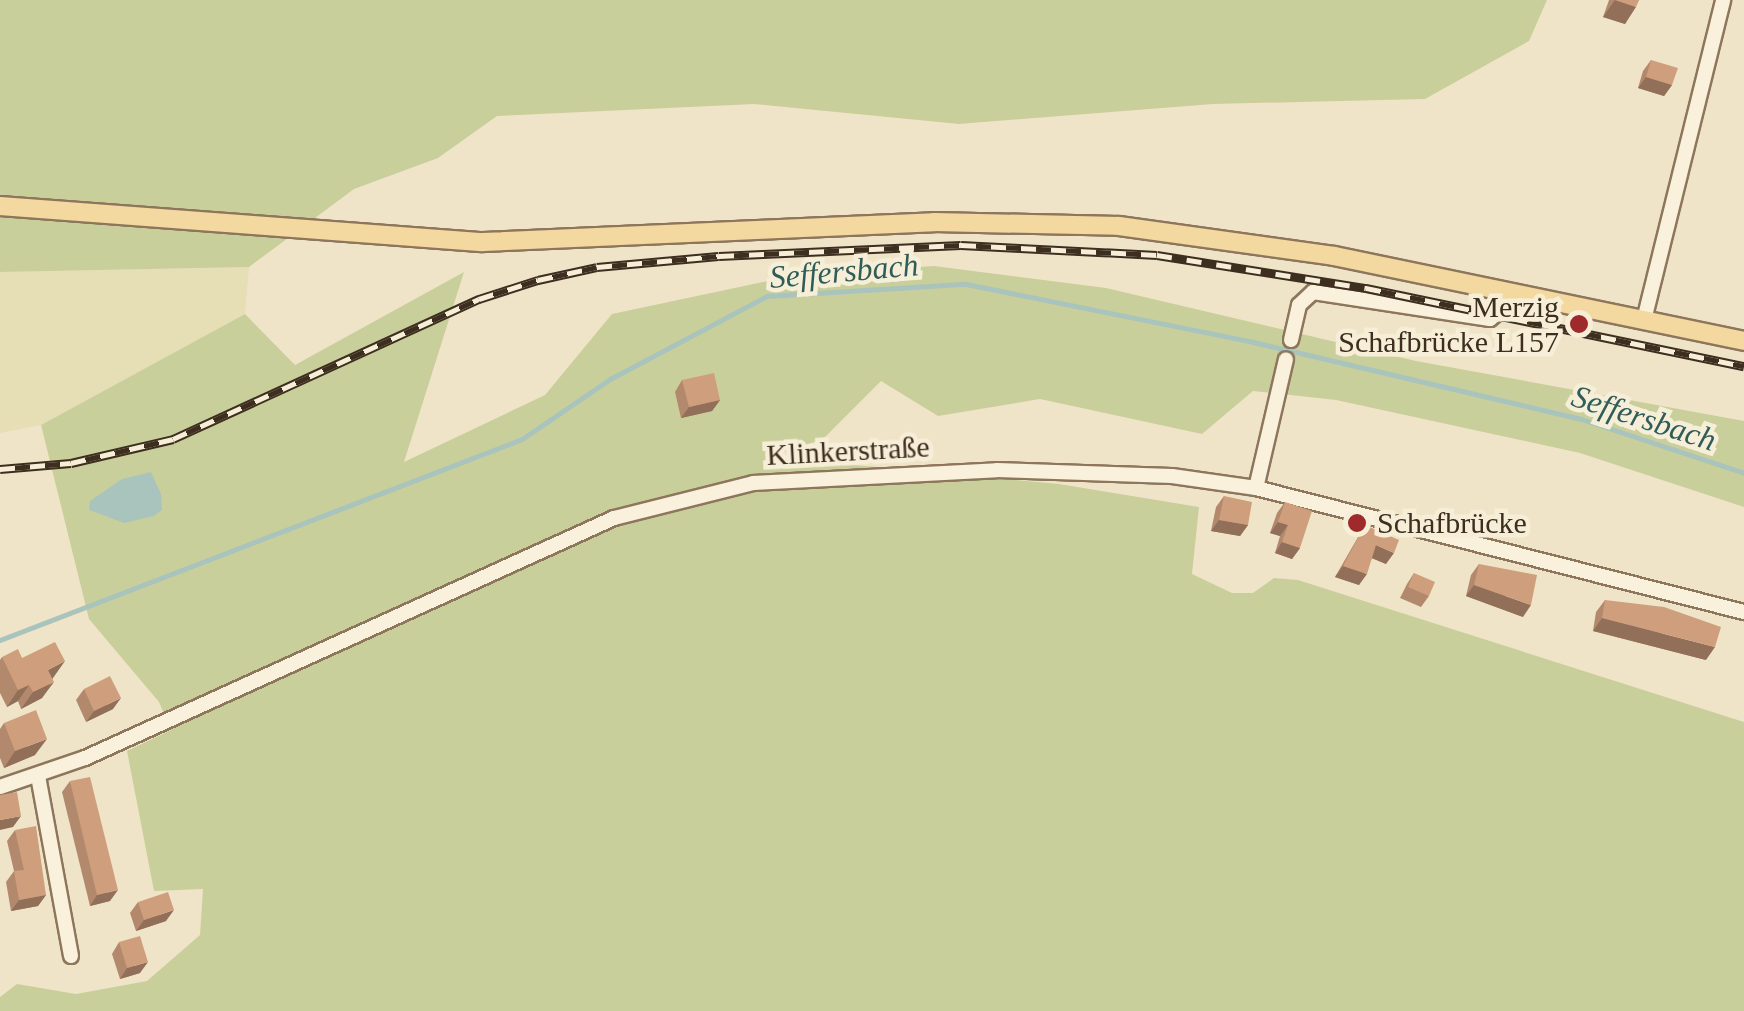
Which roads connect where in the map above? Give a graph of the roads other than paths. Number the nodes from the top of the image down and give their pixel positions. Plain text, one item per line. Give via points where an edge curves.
1 (1723, 0) edge
2 (0, 206) edge
3 (1520, 295) junction
4 (1644, 320) junction
5 (1291, 340) dead end
6 (1744, 341) edge
7 (1286, 360) dead end
8 (1256, 488) junction
9 (1744, 612) edge
10 (38, 776) junction
11 (0, 787) edge
12 (70, 956) dead end

1 - 4 street
2 - 3 main road via 484,242 934,222 1104,225 1252,242
3 - 4 main road
3 - 5 street via 1490,320 1313,292 1299,306
4 - 6 main road
7 - 8 street
8 - 9 street, Klinkerstraße
8 - 10 street, Klinkerstraße via 1172,476 998,470 707,490 614,518
10 - 11 street, Klinkerstraße
10 - 12 street

